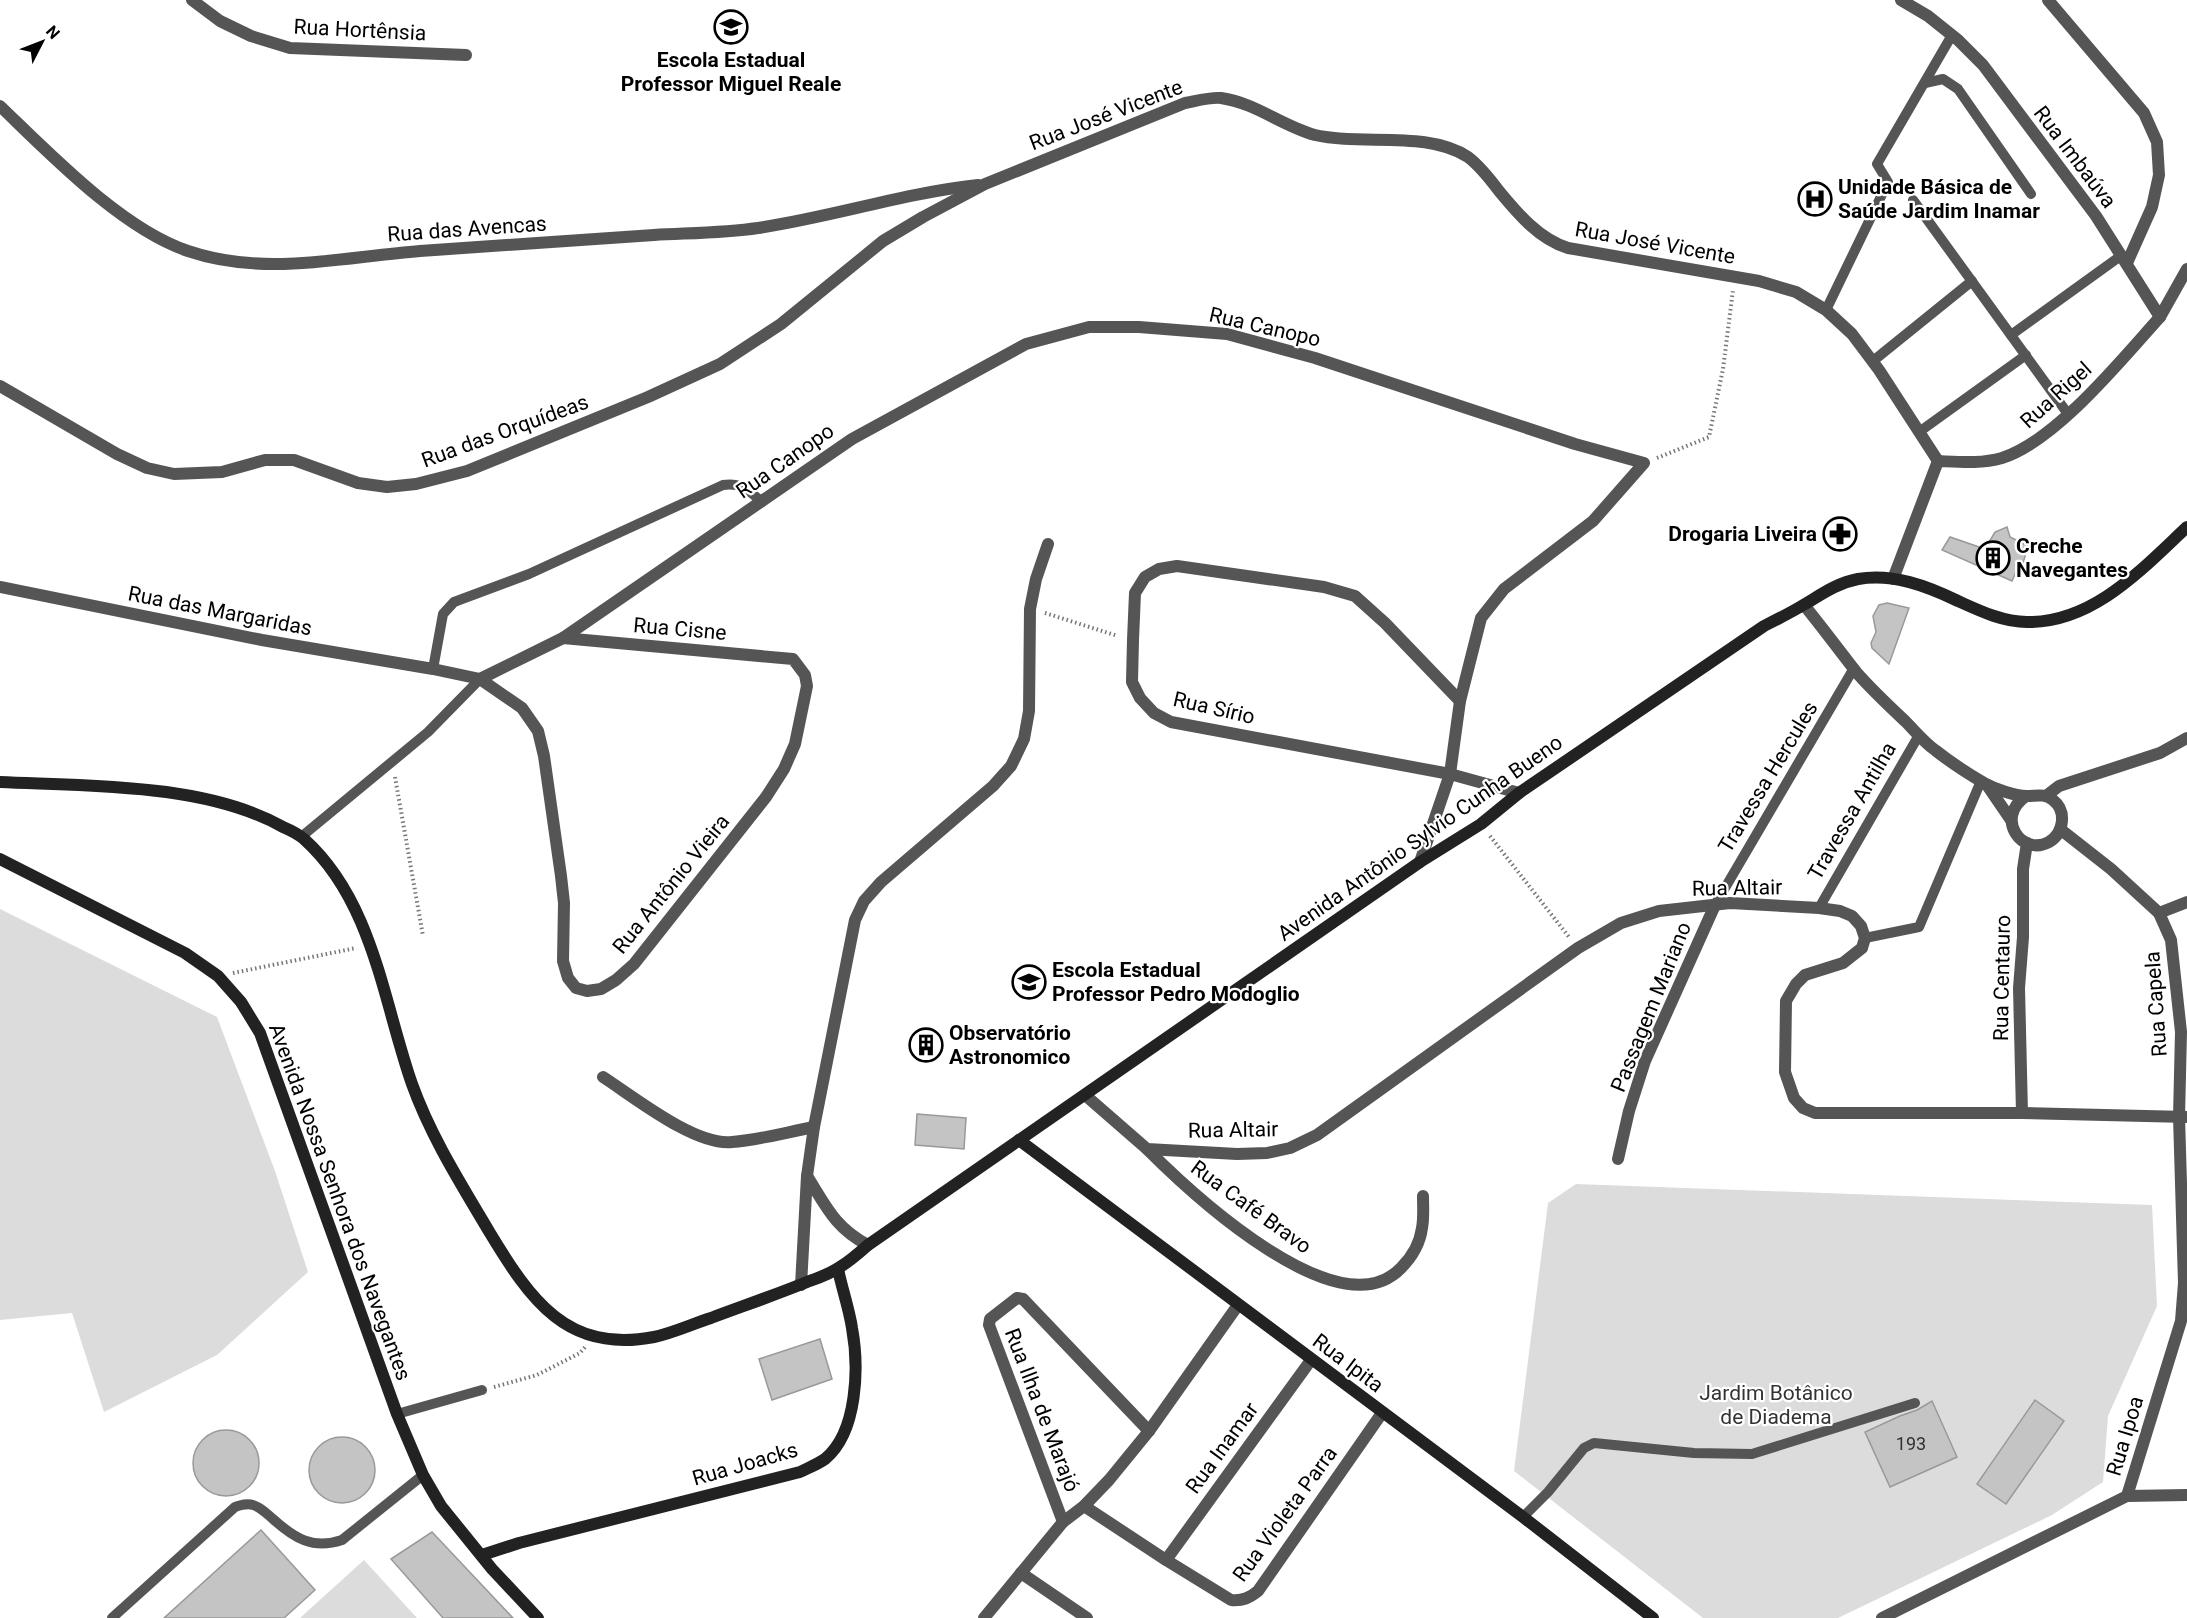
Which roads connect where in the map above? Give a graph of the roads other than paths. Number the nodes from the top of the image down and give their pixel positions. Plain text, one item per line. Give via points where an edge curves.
1 (192, 0) edge
2 (1901, 0) edge
3 (2048, 0) edge
4 (1952, 35) junction
5 (466, 55) dead end
6 (1925, 83) junction
7 (0, 106) edge
8 (985, 184) junction
9 (2031, 194) dead end
10 (1913, 200) dead end
11 (2125, 259) junction
12 (2187, 269) edge
13 (1972, 281) junction
14 (1826, 310) junction
15 (2160, 317) junction
16 (2011, 335) junction
17 (2026, 355) junction
18 (1873, 362) junction
19 (0, 386) edge
20 (2068, 414) junction
21 (1919, 432) junction
22 (1938, 461) junction
23 (762, 502) junction
24 (2187, 528) edge
25 (1048, 544) dead end
26 (1893, 579) junction
27 (0, 587) edge
28 (1804, 605) junction
29 (563, 638) junction
30 (793, 659) joint
31 (1854, 668) junction
32 (433, 669) junction
33 (480, 679) junction
34 (1460, 701) junction
35 (1919, 735) junction
36 (2187, 738) edge
37 (1450, 774) junction
38 (0, 782) edge
39 (1984, 783) junction
40 (1519, 793) junction
41 (2026, 796) junction
42 (2046, 796) junction
43 (2011, 820) junction
44 (2060, 829) junction
45 (301, 837) junction
46 (2027, 843) junction
47 (0, 859) edge
48 (1420, 862) junction
49 (2187, 902) edge
50 (1715, 904) junction
51 (1819, 908) junction
52 (2159, 913) junction
53 (1865, 938) junction
54 (603, 1077) dead end
55 (1085, 1095) junction
56 (2022, 1113) junction
57 (2183, 1117) edge
58 (814, 1127) junction
59 (1019, 1140) junction
60 (1147, 1149) junction
61 (1618, 1160) dead end
62 (807, 1176) junction
63 (1423, 1196) dead end
64 (868, 1245) junction
65 (838, 1269) junction
66 (801, 1285) junction
67 (1238, 1305) junction
68 (1311, 1360) junction
69 (482, 1390) road end
70 (1915, 1403) dead end
71 (1382, 1413) junction
72 (397, 1414) junction
73 (1149, 1431) junction
74 (423, 1475) junction
75 (2187, 1495) edge
76 (2127, 1496) junction
77 (1084, 1506) junction
78 (1523, 1517) junction
79 (1063, 1522) junction
80 (482, 1555) junction
81 (1166, 1560) junction
82 (1021, 1573) junction
83 (112, 1618) edge
84 (538, 1618) edge
85 (984, 1618) edge
86 (1088, 1618) edge
87 (1653, 1618) edge
88 (1882, 1618) edge

1 - 5 street, Rua Hortênsia via 220,21 290,48
2 - 4 street, Rua Imbaúva
3 - 11 street via 2144,113 2157,142 2159,175 2152,207
4 - 6 lane
4 - 11 street, Rua Imbaúva via 1983,65
6 - 9 lane via 1943,79 1958,89
6 - 14 lane via 1877,164 1887,182
7 - 8 street, Rua das Avencas via 137,226 187,251 273,266 418,251 757,228 934,190
8 - 14 street, Rua José Vicente via 1185,103 1219,98 1246,104 1314,134 1449,147 1469,158 1513,208 1552,243 1568,249 1759,281 1796,292
8 - 19 street, Rua das Orquídeas via 883,241 781,324 720,364 467,471 416,484 387,487 358,483 294,460 265,460 222,472 174,474 147,468
10 - 13 lane
11 - 15 street, Rua Imbaúva
11 - 16 lane
12 - 15 street
13 - 16 lane
13 - 18 lane
14 - 18 street, Rua José Vicente via 1852,334
15 - 20 street, Rua Rigel
16 - 17 lane
17 - 20 lane
17 - 21 lane
18 - 21 street, Rua José Vicente
20 - 22 street, Rua Rigel via 2029,445 2003,458 1978,463
21 - 22 street, Rua José Vicente
22 - 26 street
23 - 29 street, Rua Canopo
23 - 32 lane via 743,486 723,485 529,574 454,602 443,614
23 - 34 street, Rua Canopo via 852,438 1026,344 1089,327 1227,334 1315,358 1644,463 1593,521 1504,589 1481,618
24 - 26 main road, Avenida Antônio Sylvio Cunha Bueno via 2102,600 2065,618 2026,622 1988,615 1925,585
25 - 58 street via 1030,609 1029,711 1024,739 1011,766 993,786 864,901 855,920
26 - 28 main road, Avenida Antônio Sylvio Cunha Bueno via 1858,579 1830,588
27 - 32 street, Rua das Margaridas via 262,640
28 - 31 street
28 - 40 main road, Avenida Antônio Sylvio Cunha Bueno via 1755,632
29 - 30 street, Rua Cisne
29 - 33 street, Rua Canopo
30 - 33 street, Rua Antônio Vieira via 806,675 807,686 795,744 784,769 634,964 601,989 587,991 576,988 563,961 564,903 538,731 522,708
31 - 35 street
31 - 50 lane, Travessa Hercules
32 - 33 street, Rua das Margaridas
33 - 45 lane via 428,732
34 - 37 street
34 - 37 street, Rua Sírio via 1355,596 1324,587 1177,566 1159,569 1145,577 1135,593 1132,682 1154,713 1172,722
35 - 39 street
35 - 51 lane, Travessa Antilha
36 - 42 street via 2160,753 2059,786
37 - 40 street, Rua Sírio
37 - 48 street
38 - 45 main road, Avenida Antônio Sylvio Cunha Bueno via 139,789 227,803
39 - 41 street
39 - 43 street
39 - 53 lane via 1919,927
40 - 48 main road, Avenida Antônio Sylvio Cunha Bueno via 1481,824
41 - 42 street
41 - 43 street via 2018,802
42 - 44 street via 2060,809
43 - 46 street via 2013,830
44 - 46 street via 2047,843
44 - 52 street, Rua Capela via 2111,868
45 - 66 main road, Avenida Antônio Sylvio Cunha Bueno via 331,869 371,945 412,1085 436,1142 508,1263 537,1301 562,1323 592,1337 624,1340 655,1337
46 - 56 street, Rua Centauro via 2019,988
47 - 72 main road, Avenida Nossa Senhora dos Navegantes via 185,953 218,976 241,1002 260,1033
48 - 55 main road, Avenida Antônio Sylvio Cunha Bueno
49 - 52 street
50 - 51 street, Rua Altair
50 - 60 street, Rua Altair via 1659,911 1621,923 1578,948 1299,1144 1267,1153 1237,1154
50 - 61 street, Passagem Mariano via 1645,1061
51 - 53 street, Rua Altair via 1840,910 1852,916
52 - 57 street, Rua Capela via 2171,940 2181,1032
53 - 56 street via 1862,948 1843,963 1805,975 1786,1002 1785,1072 1794,1098 1815,1113
54 - 58 street via 678,1126 707,1139 731,1143
55 - 59 main road, Avenida Antônio Sylvio Cunha Bueno
55 - 60 street
56 - 57 street
57 - 76 street, Rua Ipoa via 2181,1321
58 - 62 street
59 - 64 main road, Avenida Antônio Sylvio Cunha Bueno
59 - 67 main road, Rua Ipita
60 - 63 street, Rua Café Bravo via 1215,1211 1292,1265 1325,1279 1355,1285 1378,1283 1407,1262 1422,1228
62 - 64 street via 835,1220 852,1237
62 - 66 street
64 - 65 main road, Avenida Antônio Sylvio Cunha Bueno
65 - 66 main road, Avenida Antônio Sylvio Cunha Bueno
65 - 80 main road, Rua Joacks via 852,1328 855,1371 849,1423 824,1459 800,1472
67 - 68 main road, Rua Ipita
67 - 73 street
68 - 71 main road, Rua Ipita
68 - 81 street, Rua Inamar
69 - 72 lane
70 - 78 lane via 1752,1454 1694,1453 1594,1443 1584,1448
71 - 78 main road, Rua Ipita
71 - 81 street, Rua Violeta Parra via 1250,1598 1231,1600
72 - 74 main road, Avenida Nossa Senhora dos Navegantes
73 - 77 street
73 - 79 street, Rua Ilha de Marajó via 1023,1299 1017,1298 990,1319
74 - 80 main road, Avenida Nossa Senhora dos Navegantes via 441,1506
74 - 83 lane via 342,1540 327,1545 291,1534 253,1505 235,1507
75 - 76 street
76 - 88 street, Rua Ipoa
77 - 79 street
77 - 81 street, Rua Violeta Parra
78 - 87 main road, Rua Ipita
79 - 82 street
80 - 84 main road, Avenida Nossa Senhora dos Navegantes
82 - 85 street
82 - 86 street

